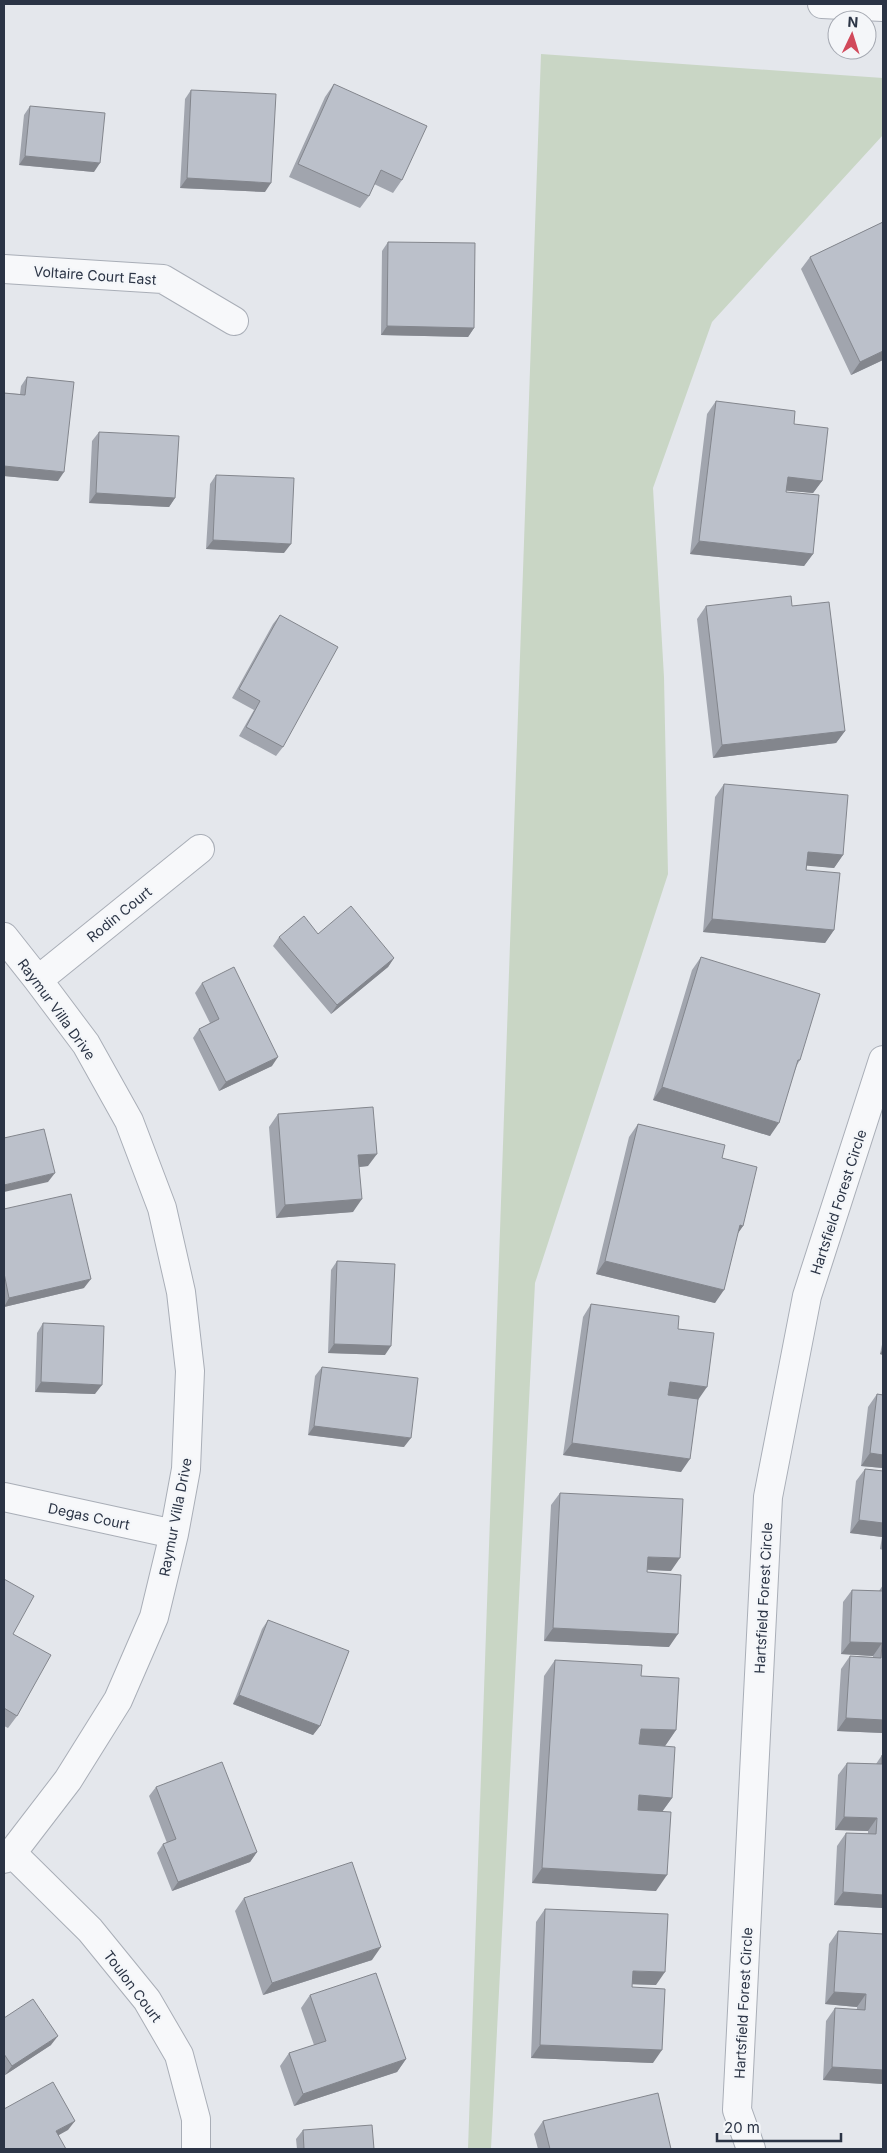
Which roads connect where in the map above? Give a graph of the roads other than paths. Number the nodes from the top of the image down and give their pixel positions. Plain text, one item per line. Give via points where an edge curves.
1 (822, 4) edge
2 (883, 7) edge
3 (4, 269) edge
4 (234, 321) dead end
5 (200, 849) dead end
6 (4, 937) edge
7 (38, 980) junction
8 (883, 1060) edge
9 (4, 1497) edge
10 (174, 1534) junction
11 (8, 1856) edge
12 (196, 2149) edge
13 (751, 2149) edge

1 - 2 street
3 - 4 street, Voltaire Court East via 163,279
5 - 7 street, Rodin Court
6 - 7 street, Raymur Villa Drive
7 - 10 street, Raymur Villa Drive via 86,1044 129,1121 162,1208 181,1292 190,1371 186,1469
8 - 13 street, Hartsfield Forest Circle via 807,1296 768,1496 737,2110
9 - 10 street, Degas Court
10 - 11 street, Raymur Villa Drive via 154,1617 118,1700 68,1780
11 - 12 street, Toulon Court via 90,1930 147,2000 179,2055 196,2120

